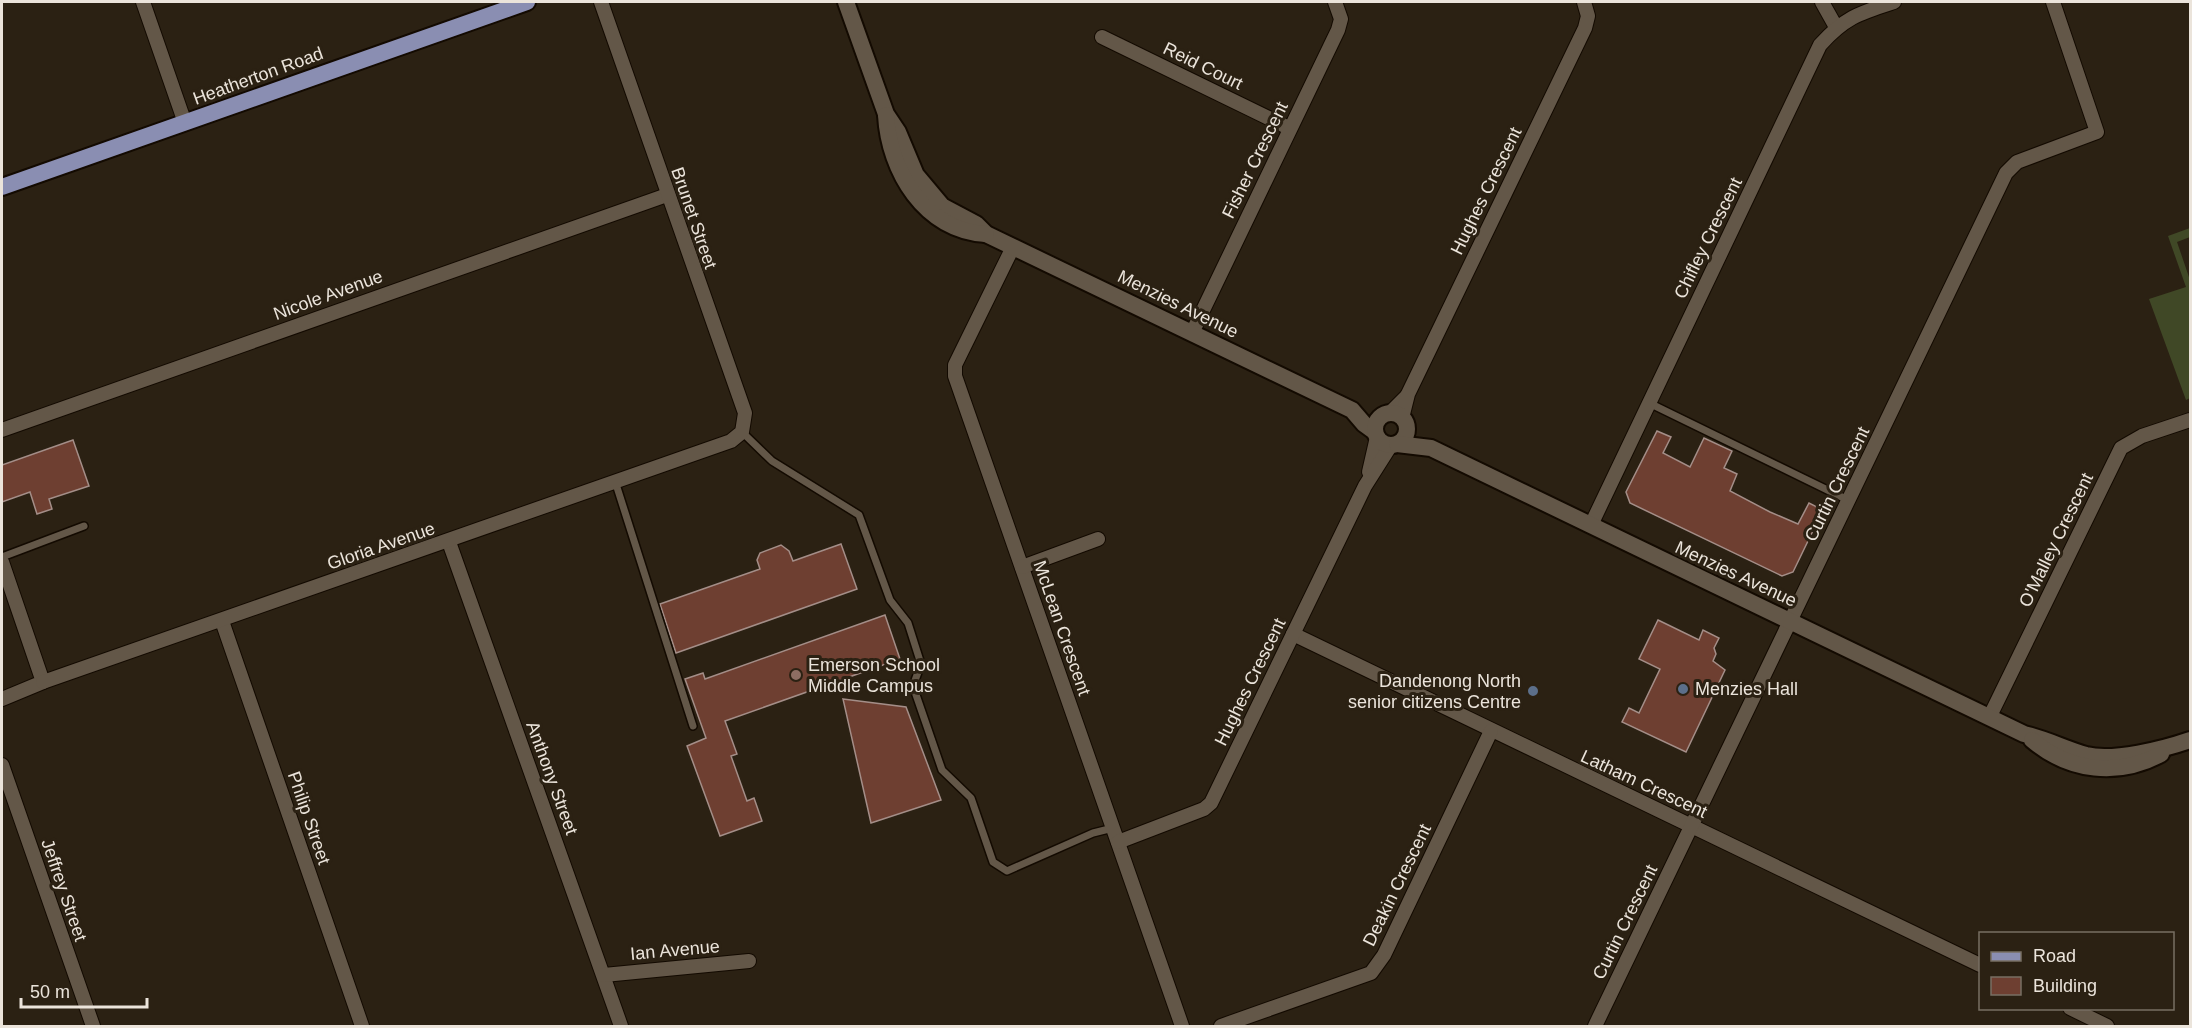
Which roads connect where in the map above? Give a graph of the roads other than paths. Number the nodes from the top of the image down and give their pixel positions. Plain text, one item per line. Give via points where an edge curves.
1 (143, 2) edge
2 (526, 2) edge
3 (601, 2) edge
4 (846, 2) edge
5 (1335, 2) edge
6 (1584, 2) edge
7 (1822, 2) edge
8 (1894, 2) edge
9 (2052, 2) edge
10 (1836, 27) junction
11 (1102, 37) dead end
12 (185, 123) junction
13 (1289, 128) junction
14 (2, 187) edge
15 (667, 195) junction
16 (1013, 247) junction
17 (1192, 333) junction
18 (1649, 403) junction
19 (1352, 410) junction
20 (1395, 418) junction
21 (2190, 420) edge
22 (2, 430) edge
23 (736, 436) junction
24 (1385, 439) junction
25 (1431, 448) junction
26 (615, 481) junction
27 (1850, 501) junction
28 (1591, 525) junction
29 (84, 526) dead end
30 (1098, 539) dead end
31 (449, 542) junction
32 (2, 557) edge
33 (2, 562) edge
34 (1022, 567) junction
35 (222, 621) junction
36 (1790, 621) junction
37 (1293, 634) junction
38 (43, 682) junction
39 (2, 699) edge
40 (1990, 716) junction
41 (693, 726) dead end
42 (1491, 731) junction
43 (2183, 742) edge
44 (2, 765) edge
45 (1692, 826) junction
46 (1114, 828) junction
47 (1118, 842) junction
48 (749, 962) dead end
49 (1979, 965) edge
50 (604, 975) junction
51 (2074, 1010) edge
52 (93, 1026) edge
53 (362, 1026) edge
54 (621, 1026) edge
55 (1182, 1026) edge
56 (1221, 1026) edge
57 (1595, 1026) edge
58 (2107, 1026) edge

1 - 12 street
2 - 12 main road, Heatherton Road
3 - 15 street, Brunet Street
4 - 16 street, Menzies Avenue via 886,114 922,186 942,206
5 - 13 street, Fisher Crescent via 1341,19 1338,30
6 - 20 street, Hughes Crescent via 1588,16 1585,28
7 - 10 street
8 - 10 street, Chifley Crescent via 1858,14
9 - 27 street, Curtin Crescent via 2097,132 2017,162 2006,173
10 - 18 street, Chifley Crescent via 1820,45
11 - 13 street, Reid Court
12 - 14 main road, Heatherton Road
13 - 17 street, Fisher Crescent
15 - 22 street, Nicole Avenue
15 - 23 street, Brunet Street via 745,413
16 - 17 street, Menzies Avenue
16 - 34 street, McLean Crescent via 955,365 955,376
17 - 19 street, Menzies Avenue
18 - 27 lane
18 - 28 street, Chifley Crescent
19 - 20 street, Menzies Avenue
19 - 24 street, Menzies Avenue
20 - 24 street via 1376,423
20 - 24 street via 1405,437
20 - 25 street, Menzies Avenue
21 - 40 street, O'Malley Crescent via 2142,436 2121,448
23 - 26 street, Gloria Avenue
23 - 46 lane via 859,515 890,600 909,623 921,664 914,686 942,770 971,798 993,862 1007,871
24 - 25 street, Menzies Avenue
24 - 37 street, Hughes Crescent
25 - 28 street, Menzies Avenue
26 - 31 street, Gloria Avenue
26 - 41 lane
27 - 36 street, Curtin Crescent
28 - 36 street, Menzies Avenue
29 - 32 lane
30 - 34 street
31 - 35 street, Gloria Avenue
31 - 50 street, Anthony Street
33 - 38 street
34 - 46 street, McLean Crescent
35 - 38 street, Gloria Avenue
35 - 53 street, Philip Street
36 - 40 street, Menzies Avenue
36 - 45 street, Curtin Crescent
37 - 42 street, Latham Crescent
37 - 47 street, Hughes Crescent via 1211,803
38 - 39 street
40 - 43 street, Menzies Avenue via 2025,734 2043,749 2088,768 2127,767
42 - 45 street, Latham Crescent
42 - 56 street, Deakin Crescent via 1384,955 1371,974
44 - 52 street, Jeffrey Street
45 - 49 street, Latham Crescent
45 - 57 street, Curtin Crescent
46 - 47 street, McLean Crescent
47 - 55 street, McLean Crescent
48 - 50 street, Ian Avenue
50 - 54 street, Anthony Street
51 - 58 street

